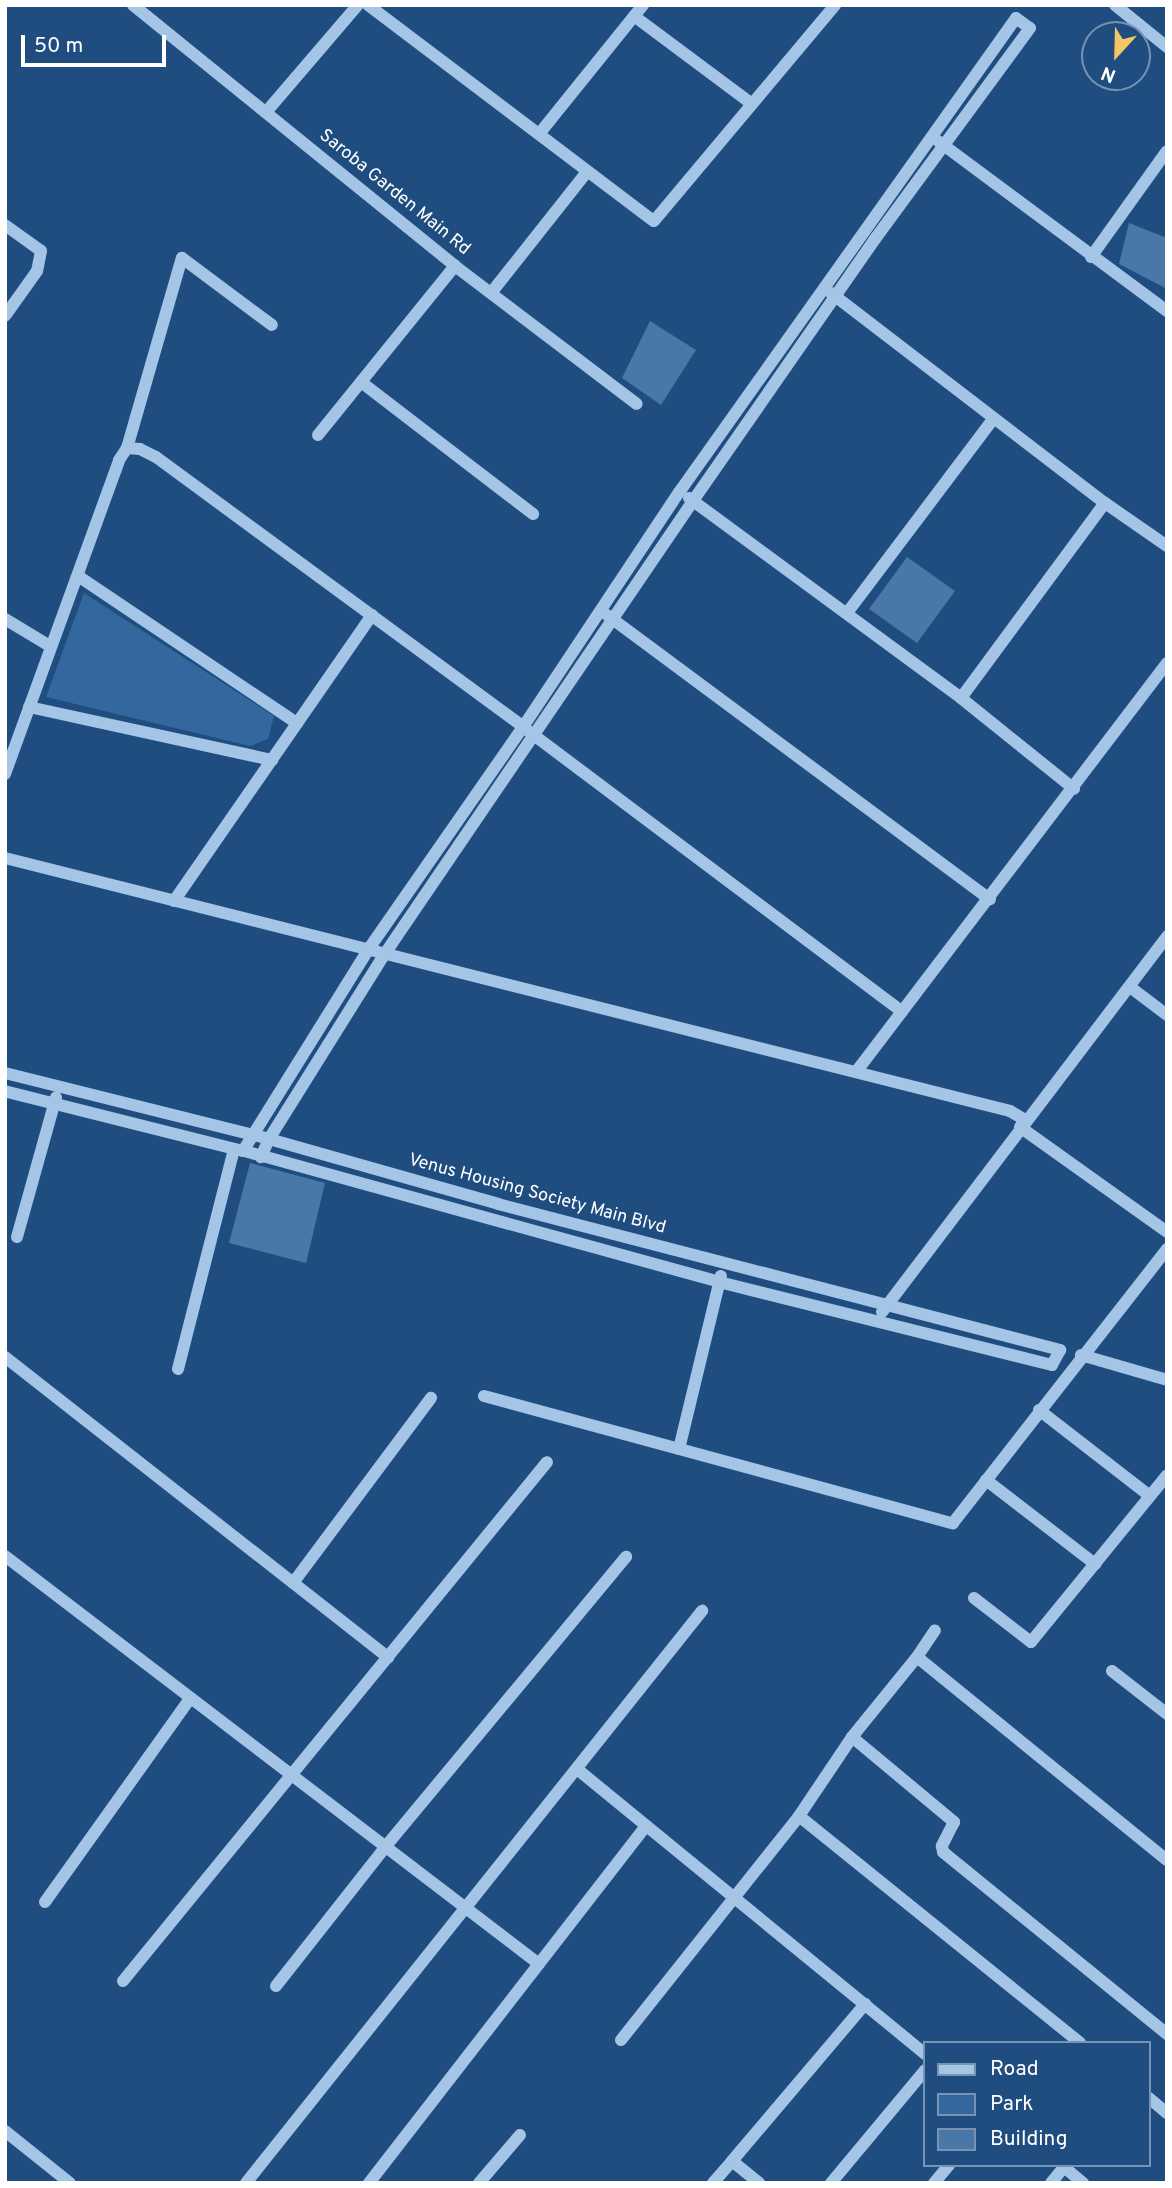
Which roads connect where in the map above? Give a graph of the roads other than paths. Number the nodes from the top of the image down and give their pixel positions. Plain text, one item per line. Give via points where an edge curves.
1 (133, 5) edge
2 (358, 5) edge
3 (368, 5) edge
4 (835, 5) edge
5 (1115, 5) edge
6 (640, 8) edge
7 (1167, 47) edge
8 (752, 104) junction
9 (267, 111) junction
10 (539, 134) junction
11 (932, 137) junction
12 (945, 144) junction
13 (1167, 151) edge
14 (587, 172) junction
15 (5, 225) edge
16 (1091, 257) junction
17 (455, 266) junction
18 (491, 293) junction
19 (831, 293) junction
20 (1167, 311) edge
21 (5, 316) edge
22 (272, 325) dead end
23 (361, 382) junction
24 (637, 404) dead end
25 (993, 419) junction
26 (318, 435) dead end
27 (127, 448) junction
28 (680, 491) junction
29 (693, 501) junction
30 (1105, 503) junction
31 (533, 514) dead end
32 (1167, 546) edge
33 (78, 576) junction
34 (601, 611) junction
35 (847, 613) junction
36 (372, 615) junction
37 (5, 619) edge
38 (613, 619) junction
39 (50, 646) junction
40 (1167, 663) edge
41 (961, 698) junction
42 (29, 707) junction
43 (297, 723) junction
44 (523, 727) junction
45 (536, 736) junction
46 (272, 760) junction
47 (5, 774) edge
48 (1074, 789) junction
49 (5, 858) edge
50 (990, 899) junction
51 (174, 901) junction
52 (1167, 936) edge
53 (368, 950) junction
54 (384, 955) junction
55 (1130, 987) junction
56 (902, 1013) junction
57 (1167, 1015) edge
58 (856, 1072) junction
59 (5, 1073) edge
60 (58, 1087) junction
61 (5, 1091) edge
62 (54, 1103) junction
63 (1023, 1124) junction
64 (251, 1135) junction
65 (269, 1139) junction
66 (238, 1150) junction
67 (261, 1157) junction
68 (1167, 1232) edge
69 (17, 1237) dead end
70 (1167, 1249) edge
71 (724, 1264) junction
72 (720, 1282) junction
73 (885, 1307) junction
74 (876, 1321) junction
75 (1081, 1356) junction
76 (5, 1357) edge
77 (178, 1369) dead end
78 (1167, 1380) edge
79 (484, 1396) dead end
80 (431, 1398) dead end
81 (1039, 1410) junction
82 (679, 1449) junction
83 (547, 1462) dead end
84 (1167, 1475) edge
85 (986, 1480) junction
86 (1150, 1496) junction
87 (5, 1556) edge
88 (626, 1557) dead end
89 (1095, 1564) junction
90 (293, 1583) junction
91 (974, 1598) dead end
92 (702, 1611) dead end
93 (935, 1630) dead end
94 (388, 1657) junction
95 (917, 1657) junction
96 (1112, 1671) dead end
97 (188, 1700) junction
98 (1167, 1714) edge
99 (852, 1737) junction
100 (577, 1769) junction
101 (292, 1774) junction
102 (799, 1816) junction
103 (646, 1826) junction
104 (386, 1846) junction
105 (1167, 1860) edge
106 (735, 1899) junction
107 (46, 1902) dead end
108 (466, 1908) junction
109 (539, 1964) junction
110 (123, 1981) dead end
111 (276, 1986) dead end
112 (865, 2004) junction
113 (1167, 2034) edge
114 (621, 2040) dead end
115 (1078, 2041) edge
116 (923, 2052) edge
117 (923, 2072) edge
118 (1151, 2100) edge
119 (1167, 2113) edge
120 (5, 2131) edge
121 (520, 2135) dead end
122 (732, 2161) junction
123 (947, 2167) edge
124 (1062, 2167) edge
125 (1064, 2167) edge
126 (70, 2183) edge
127 (246, 2183) edge
128 (369, 2183) edge
129 (479, 2183) edge
130 (713, 2183) edge
131 (759, 2183) edge
132 (831, 2183) edge
133 (934, 2183) edge
134 (1051, 2183) edge
135 (1083, 2183) edge

1 - 9 street, Saroba Garden Main Rd
2 - 9 street
3 - 10 street
4 - 8 street
5 - 7 street
6 - 8 street
6 - 10 street
8 - 14 street via 654,221
9 - 17 street, Saroba Garden Main Rd
10 - 14 street
11 - 12 street
11 - 12 street via 1016,18 1030,28
11 - 19 street
12 - 16 street
12 - 19 street
13 - 16 street
14 - 18 street
15 - 21 street via 41,251 37,271
16 - 20 street
17 - 18 street, Saroba Garden Main Rd
17 - 23 street
18 - 24 street, Saroba Garden Main Rd
19 - 25 street
19 - 28 street
19 - 29 street
22 - 27 street via 182,258
23 - 26 street
23 - 31 street
25 - 30 street
25 - 35 street
27 - 33 street
27 - 36 street via 156,457
28 - 29 street
28 - 34 street
29 - 35 street
29 - 38 street
30 - 32 street
30 - 41 street
33 - 39 street
33 - 43 street
34 - 38 street
34 - 44 street
35 - 41 street
36 - 43 street
36 - 44 street
37 - 39 street
38 - 45 street
38 - 50 street
39 - 42 street
40 - 48 street
41 - 48 street
42 - 46 street
42 - 47 street
43 - 46 street
44 - 45 street
44 - 53 street
45 - 54 street
45 - 56 street
46 - 51 street
48 - 50 street
49 - 51 street
50 - 56 street
51 - 53 street
52 - 55 street
53 - 54 street
53 - 64 street
54 - 58 street
54 - 65 street
55 - 57 street
55 - 63 street
56 - 58 street
58 - 63 street via 1010,1111
59 - 60 street, Venus Housing Society Main Blvd
60 - 62 street
60 - 64 street, Venus Housing Society Main Blvd
61 - 62 street, Venus Housing Society Main Blvd
62 - 66 street, Venus Housing Society Main Blvd
62 - 69 street
63 - 68 street
63 - 73 street
64 - 65 street, Venus Housing Society Main Blvd
64 - 66 street
65 - 67 street
65 - 71 street, Venus Housing Society Main Blvd
66 - 67 street, Venus Housing Society Main Blvd
66 - 77 street
67 - 72 street, Venus Housing Society Main Blvd
70 - 75 street
71 - 72 street
71 - 73 street, Venus Housing Society Main Blvd
72 - 74 street, Venus Housing Society Main Blvd
72 - 82 street
73 - 74 street
73 - 74 street, Venus Housing Society Main Blvd via 1060,1350 1052,1365
75 - 78 street
75 - 81 street
76 - 90 street
79 - 82 street
80 - 90 street
81 - 85 street
81 - 86 street
82 - 85 street via 953,1523
83 - 94 street
84 - 86 street
85 - 89 street
86 - 89 street
87 - 97 street
88 - 104 street
89 - 91 street via 1031,1643
90 - 94 street
92 - 100 street
93 - 95 street
94 - 101 street
95 - 99 street
95 - 105 street
96 - 98 street
97 - 101 street
97 - 107 street
99 - 102 street
99 - 113 street via 954,1822 943,1852
100 - 103 street
100 - 108 street
101 - 104 street
101 - 110 street
102 - 106 street
102 - 115 street
103 - 106 street
103 - 109 street
104 - 108 street
104 - 111 street
106 - 112 street
106 - 114 street
108 - 109 street
108 - 127 street
109 - 128 street
112 - 116 street
112 - 122 street
117 - 132 street
118 - 119 street
120 - 126 street
121 - 129 street
122 - 130 street
122 - 131 street
123 - 133 street
124 - 134 street
125 - 135 street

